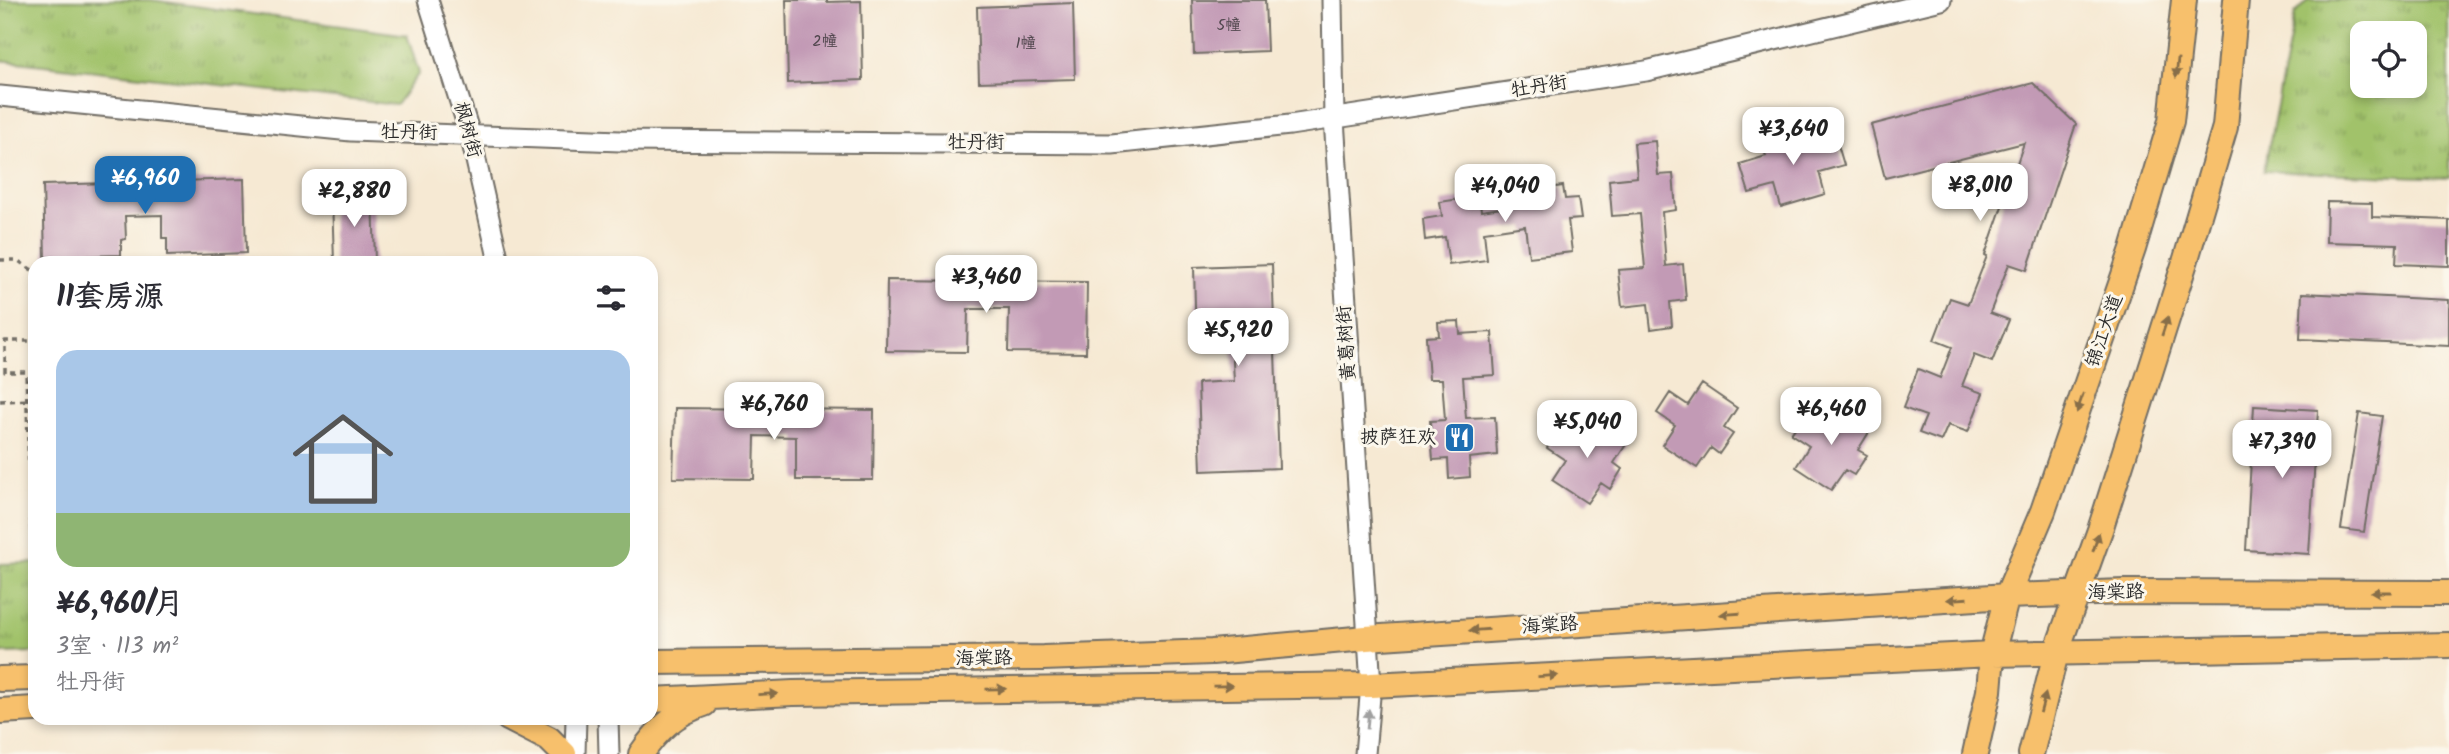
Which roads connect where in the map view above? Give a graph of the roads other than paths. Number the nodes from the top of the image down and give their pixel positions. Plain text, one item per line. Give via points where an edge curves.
1 (428, 0) edge
2 (1332, 0) edge
3 (1941, 0) edge
4 (2184, 0) edge
5 (2236, 0) edge
6 (0, 96) edge
7 (1334, 119) junction
8 (470, 134) junction
9 (498, 256) edge
10 (2078, 593) junction
11 (2449, 593) edge
12 (2007, 596) junction
13 (1366, 638) junction
14 (2449, 645) edge
15 (2056, 653) junction
16 (1992, 654) junction
17 (658, 662) edge
18 (28, 678) edge
19 (0, 679) edge
20 (1371, 685) junction
21 (734, 696) junction
22 (658, 700) edge
23 (28, 709) edge
24 (0, 711) edge
25 (522, 725) edge
26 (576, 725) edge
27 (608, 725) edge
28 (564, 754) edge
29 (575, 754) edge
30 (609, 754) edge
31 (641, 754) edge
32 (1365, 754) edge
33 (1975, 754) edge
34 (2031, 754) edge

1 - 8 street, 枫树街
2 - 7 street, 黄葛树街
3 - 7 street, 牡丹街 via 1646,71
4 -> 12 main road, 锦江大道 via 2171,121 2043,511
10 -> 5 main road via 2225,127
6 - 8 street, 牡丹街 via 351,131
7 - 8 street, 牡丹街 via 1112,144 620,141
7 - 13 street, 黄葛树街
8 - 9 street, 枫树街
11 -> 10 main road, 海棠路
10 - 12 main road, 海棠路
10 - 15 main road
12 -> 13 main road, 海棠路
12 - 16 main road, 锦江大道
13 - 17 main road, 海棠路 via 1212,652 1043,658
13 - 20 street, 黄葛树街
14 - 15 main road, 海棠路
15 - 16 main road, 海棠路
34 -> 15 main road
20 -> 16 main road, 海棠路
16 - 33 main road, 锦江大道
18 - 19 main road
21 -> 20 main road, 海棠路
32 -> 20 street, 黄葛树街
21 - 22 main road, 海棠路
21 - 31 main road via 682,712 665,723
23 - 24 main road
25 - 28 main road via 549,739
26 - 29 street
27 - 30 street

